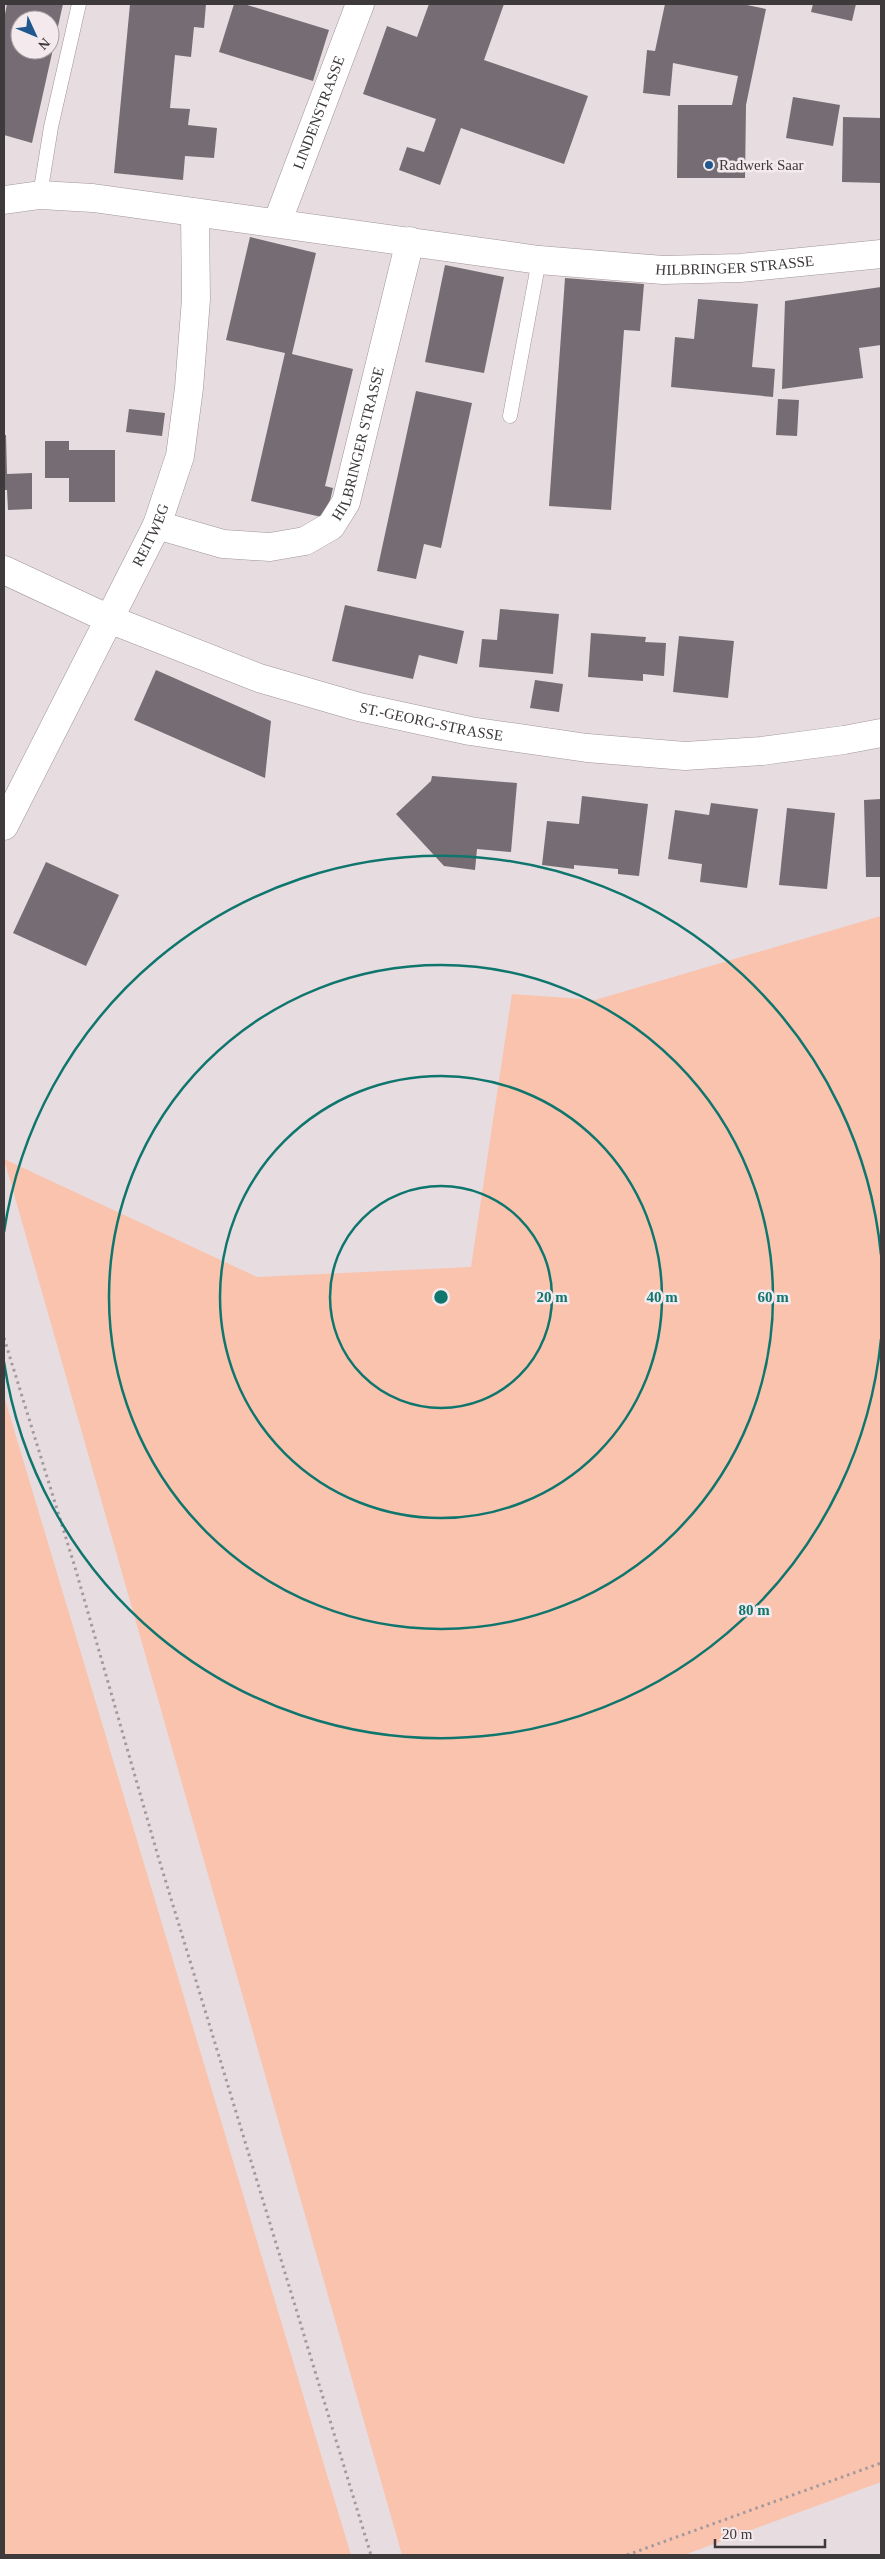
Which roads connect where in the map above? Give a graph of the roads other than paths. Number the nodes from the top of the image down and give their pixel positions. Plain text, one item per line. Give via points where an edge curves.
1 (79, 4) edge
2 (360, 4) edge
3 (40, 195) junction
4 (4, 200) edge
5 (196, 214) junction
6 (277, 222) junction
7 (410, 241) junction
8 (881, 254) edge
9 (539, 260) junction
10 (510, 416) dead end
11 (157, 525) junction
12 (4, 570) edge
13 (109, 619) junction
14 (881, 733) edge
15 (4, 826) edge

1 - 3 lane via 51,127
2 - 6 street, LINDENSTRASSE
3 - 4 street, HILBRINGER STRASSE
3 - 5 street, HILBRINGER STRASSE via 93,198
5 - 6 street, HILBRINGER STRASSE
5 - 11 street, REITWEG via 196,299 189,388 180,456
6 - 7 street, HILBRINGER STRASSE
7 - 9 street, HILBRINGER STRASSE
7 - 11 street, HILBRINGER STRASSE via 346,502 331,526 305,541 270,547 223,544
8 - 9 street, HILBRINGER STRASSE via 740,268 663,270
9 - 10 lane
11 - 13 street, REITWEG
12 - 13 street, ST.-GEORG-STRASSE
13 - 14 street, ST.-GEORG-STRASSE via 259,678 359,707 480,732 587,748 685,756 762,752
13 - 15 street, REITWEG

